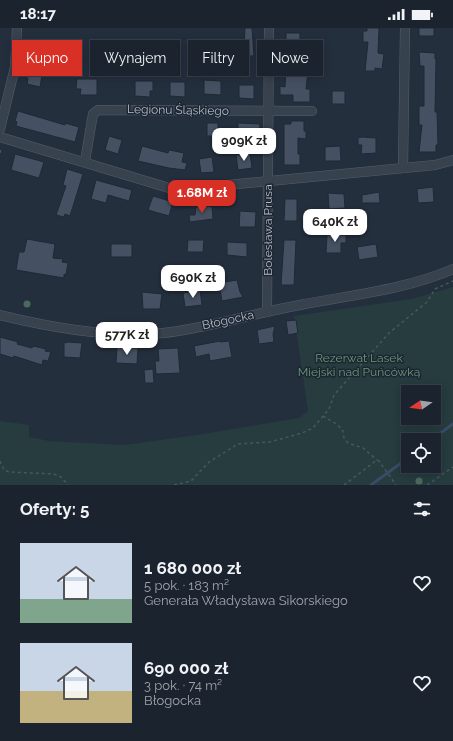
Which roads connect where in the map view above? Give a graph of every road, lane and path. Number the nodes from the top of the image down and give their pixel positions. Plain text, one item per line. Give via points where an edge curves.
1 (17, 28) edge
2 (269, 28) edge
3 (405, 28) edge
4 (268, 111) junction
5 (312, 111) dead end
6 (0, 129) edge
7 (0, 138) edge
8 (453, 160) edge
9 (85, 161) junction
10 (403, 168) junction
11 (268, 180) junction
12 (453, 269) edge
13 (453, 281) edge
14 (267, 312) junction
15 (0, 315) edge
16 (323, 416) junction
17 (378, 460) junction
18 (0, 461) edge
19 (453, 466) edge
20 (68, 485) edge
21 (174, 485) edge
22 (344, 485) edge
23 (396, 485) edge
24 (429, 485) edge

1 - 6 street via 15,67
2 - 4 street, Bolesława Prusa
3 - 10 street
4 - 5 street, Legionu Śląskiego
4 - 9 street, Legionu Śląskiego via 98,110 93,114
4 - 11 street, Bolesława Prusa
7 - 9 street
8 - 10 street via 435,165
9 - 11 street via 169,188 196,188
10 - 11 street
11 - 14 street, Bolesława Prusa
12 - 14 street, Błogocka via 399,287
13 - 16 path via 435,289 427,302 389,333 334,395 332,405
14 - 15 street, Błogocka via 169,332 131,334 47,325
16 - 17 path via 338,425 348,443 363,448
16 - 21 path via 313,428 302,433 270,442 242,443 234,446 209,462 191,481
17 - 22 path
17 - 23 path
18 - 20 path via 4,470 9,472 54,474
19 - 24 path

